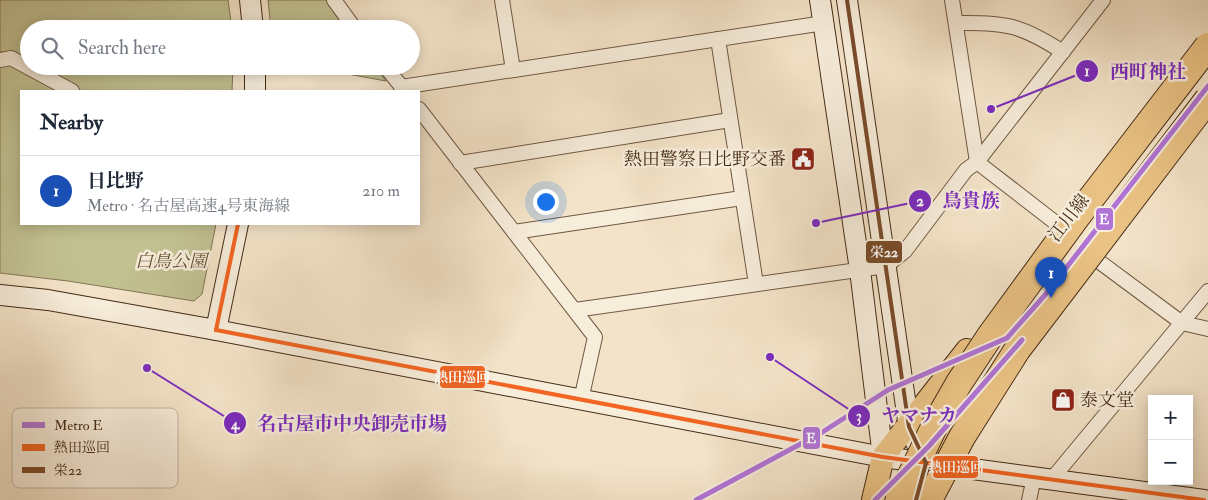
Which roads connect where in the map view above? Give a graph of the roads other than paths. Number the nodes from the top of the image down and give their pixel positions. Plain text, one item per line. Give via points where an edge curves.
1 (250, 0) edge
2 (334, 0) edge
3 (502, 0) edge
4 (820, 0) edge
5 (847, 0) edge
6 (952, 0) edge
7 (1103, 0) edge
8 (251, 20) edge
9 (348, 20) edge
10 (824, 23) junction
11 (956, 23) junction
12 (718, 39) junction
13 (1208, 39) edge
14 (1208, 46) edge
15 (1063, 52) junction
16 (0, 60) edge
17 (20, 63) edge
18 (513, 70) junction
19 (42, 75) edge
20 (255, 75) edge
21 (392, 75) edge
22 (403, 89) edge
23 (70, 90) edge
24 (255, 90) edge
25 (1208, 99) edge
26 (420, 110) edge
27 (1208, 111) edge
28 (730, 120) junction
29 (977, 162) junction
30 (460, 163) junction
31 (742, 198) junction
32 (238, 225) edge
33 (1061, 227) junction
34 (514, 232) junction
35 (1093, 257) junction
36 (886, 266) junction
37 (860, 270) junction
38 (756, 284) junction
39 (1208, 291) edge
40 (0, 295) edge
41 (575, 310) junction
42 (1182, 323) junction
43 (1208, 329) edge
44 (216, 330) junction
45 (581, 400) junction
46 (909, 427) junction
47 (883, 457) junction
48 (926, 464) junction
49 (1042, 479) junction
50 (872, 500) edge
51 (899, 500) edge
52 (916, 500) edge
53 (929, 500) edge
54 (1029, 500) edge
55 (1204, 500) edge

1 - 8 street
2 - 9 street
3 - 18 street
4 - 10 street
5 - 36 street
6 - 11 street
7 - 15 street
10 - 12 street
10 - 37 street
11 - 15 street via 1011,25 1037,35
11 - 29 street
12 - 18 street
12 - 28 street
13 - 33 main road, 江川線
14 - 51 highway, bridge via 1076,218 985,344 935,425
15 - 29 street
16 - 17 street via 11,58
18 - 22 street
19 - 23 street
20 - 24 street
21 - 22 street
25 - 53 highway, bridge via 1017,350 962,437
26 - 30 street
27 - 35 main road
28 - 30 street
28 - 31 street
29 - 33 street
29 - 36 street via 966,170 905,251
30 - 34 street
31 - 34 street
31 - 38 street
32 - 44 street
33 - 46 main road, 江川線
34 - 41 street
35 - 42 street
35 - 48 main road
36 - 37 street
36 - 46 street
37 - 38 street
37 - 47 street
38 - 41 street
39 - 42 street
40 - 44 street via 48,300
41 - 45 street via 595,337
42 - 43 street
42 - 49 street
44 - 45 street
45 - 47 street
46 - 47 main road, 江川線
46 - 48 street
47 - 48 street
47 - 50 main road, 江川線
48 - 49 street
48 - 52 main road
49 - 54 street
49 - 55 street

